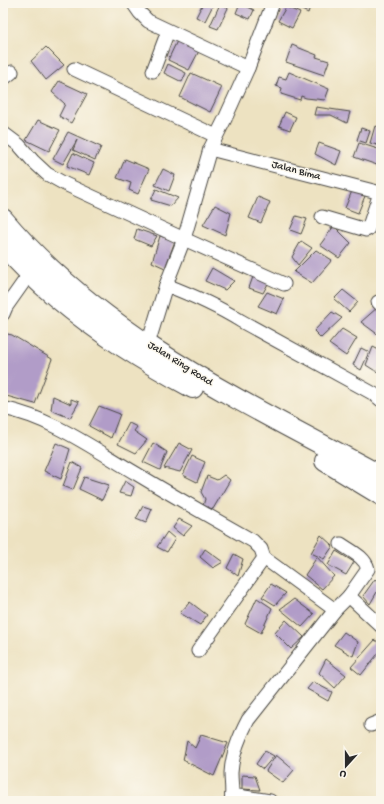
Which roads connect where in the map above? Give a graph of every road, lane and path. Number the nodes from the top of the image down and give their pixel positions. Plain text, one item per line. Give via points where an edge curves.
1 (134, 3) edge
2 (273, 3) edge
3 (168, 31) junction
4 (248, 68) junction
5 (74, 69) dead end
6 (152, 71) dead end
7 (3, 133) edge
8 (216, 136) junction
9 (210, 149) junction
10 (381, 193) edge
11 (322, 217) dead end
12 (3, 219) edge
13 (184, 240) junction
14 (3, 245) edge
15 (30, 274) junction
16 (284, 284) dead end
17 (166, 285) junction
18 (3, 314) edge
19 (148, 344) junction
20 (379, 392) edge
21 (3, 408) edge
22 (381, 476) edge
23 (381, 495) edge
24 (341, 544) dead end
25 (264, 558) junction
26 (348, 596) junction
27 (335, 610) junction
28 (381, 626) edge
29 (198, 651) dead end
30 (232, 798) edge
31 (270, 801) edge

1 - 3 street via 148,21
2 - 4 street
3 - 4 street
3 - 6 street
4 - 8 street
5 - 8 street
7 - 13 street via 19,145 47,174
8 - 9 street
9 - 10 street, Jalan Bima
9 - 13 street
10 - 11 street via 366,230
12 - 19 highway, Jalan Ring Road via 62,280
13 - 16 street
13 - 17 street
14 - 15 highway, Jalan Ring Road
15 - 18 street
15 - 23 highway, Jalan Ring Road via 72,310 122,346
17 - 19 street
17 - 20 street via 222,309
19 - 22 highway, Jalan Ring Road via 212,384
21 - 25 street via 48,423 74,436 253,541
24 - 26 street via 362,558 368,569
25 - 27 street
25 - 29 street
26 - 27 street
26 - 28 street
27 - 30 street via 248,720 240,734 231,772
30 - 31 street

